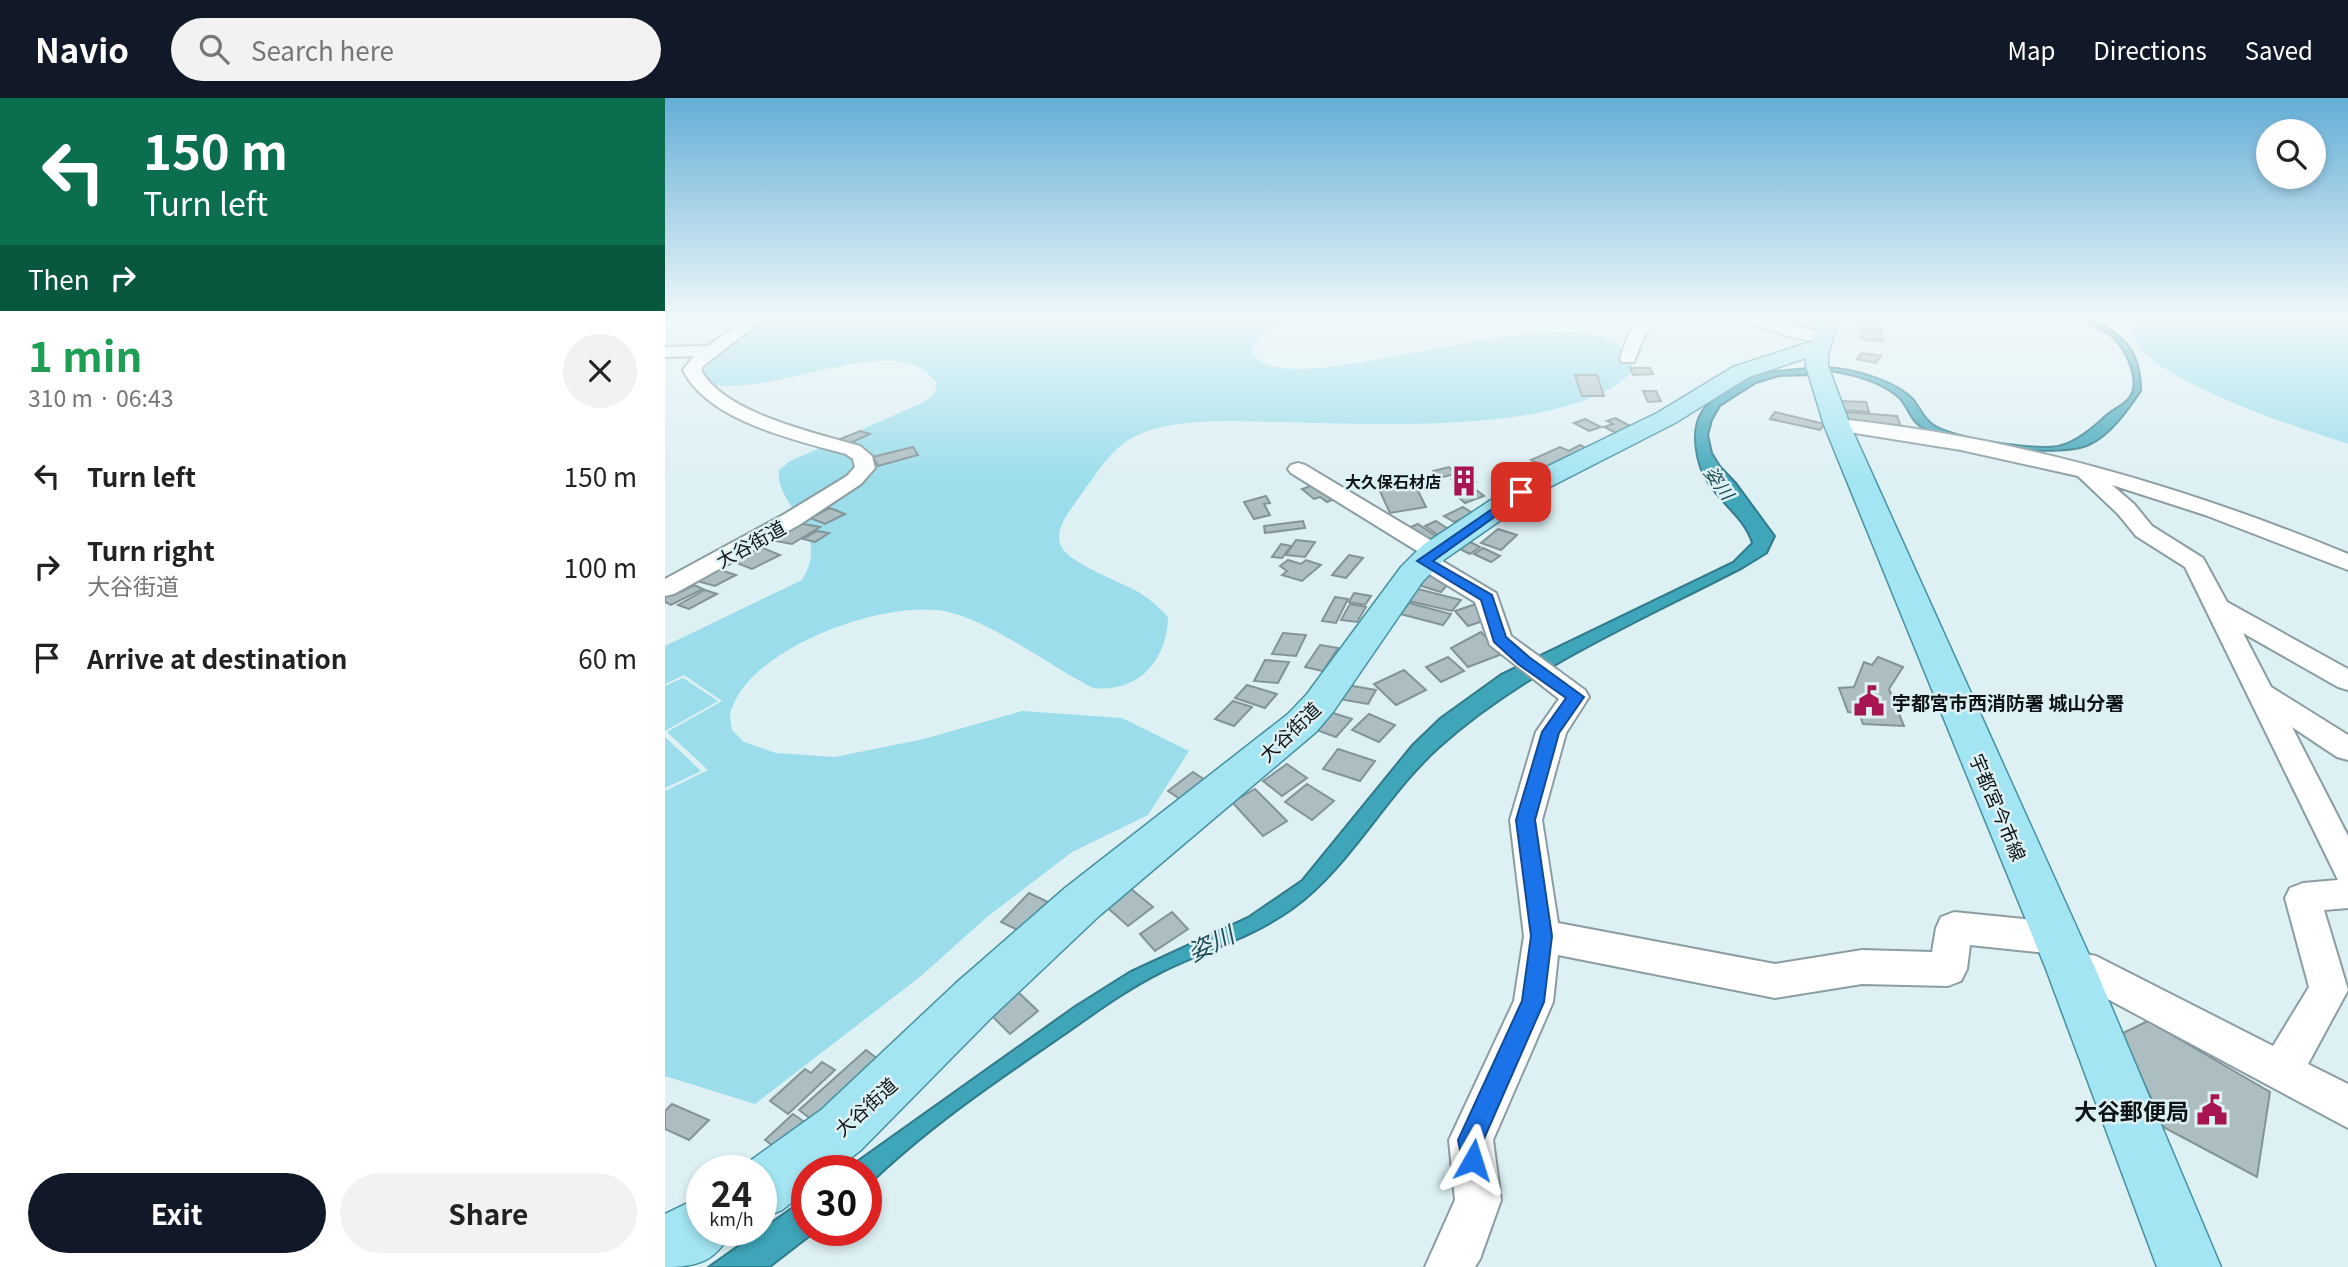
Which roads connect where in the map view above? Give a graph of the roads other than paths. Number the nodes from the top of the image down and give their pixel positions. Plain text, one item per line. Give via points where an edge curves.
1 (692, 374) edge
2 (1738, 374) edge
3 (1827, 374) edge
4 (1837, 425) junction
5 (1298, 469) dead end
6 (2080, 469) junction
7 (1429, 557) junction
8 (2348, 563) edge
9 (665, 589) edge
10 (2217, 607) junction
11 (2348, 681) edge
12 (2260, 693) junction
13 (2348, 749) edge
14 (2335, 827) edge
15 (2348, 869) edge
16 (2348, 893) edge
17 (1542, 936) junction
18 (2063, 953) junction
19 (2282, 1070) junction
20 (2348, 1107) edge
21 (777, 1177) edge
22 (686, 1236) edge
23 (665, 1248) edge
24 (1448, 1267) edge
25 (2189, 1267) edge

1 - 9 street, 大谷街道 via 697,384 715,399 748,415 853,450 862,456 865,468 791,520
2 - 7 main road, 大谷街道 via 1643,431 1534,484
3 - 4 main road, 宇都宮今市線
4 - 6 street via 1893,429
4 - 18 main road, 宇都宮今市線
5 - 7 street
6 - 8 street via 2223,513
6 - 10 street via 2144,531 2195,563
7 - 17 street via 1487,598 1499,639 1576,697 1551,732 1526,820
7 - 21 main road, 大谷街道 via 1303,723 1082,902 841,1130
10 - 11 street
10 - 12 street
12 - 13 street
12 - 14 street
14 - 15 street
16 - 19 street via 2304,898 2329,989
17 - 18 street via 1775,981 1862,967 1948,969 1954,928
17 - 24 street via 1533,1002 1471,1140 1478,1200
18 - 19 street
18 - 25 main road, 宇都宮今市線
19 - 20 street
22 - 23 main road

